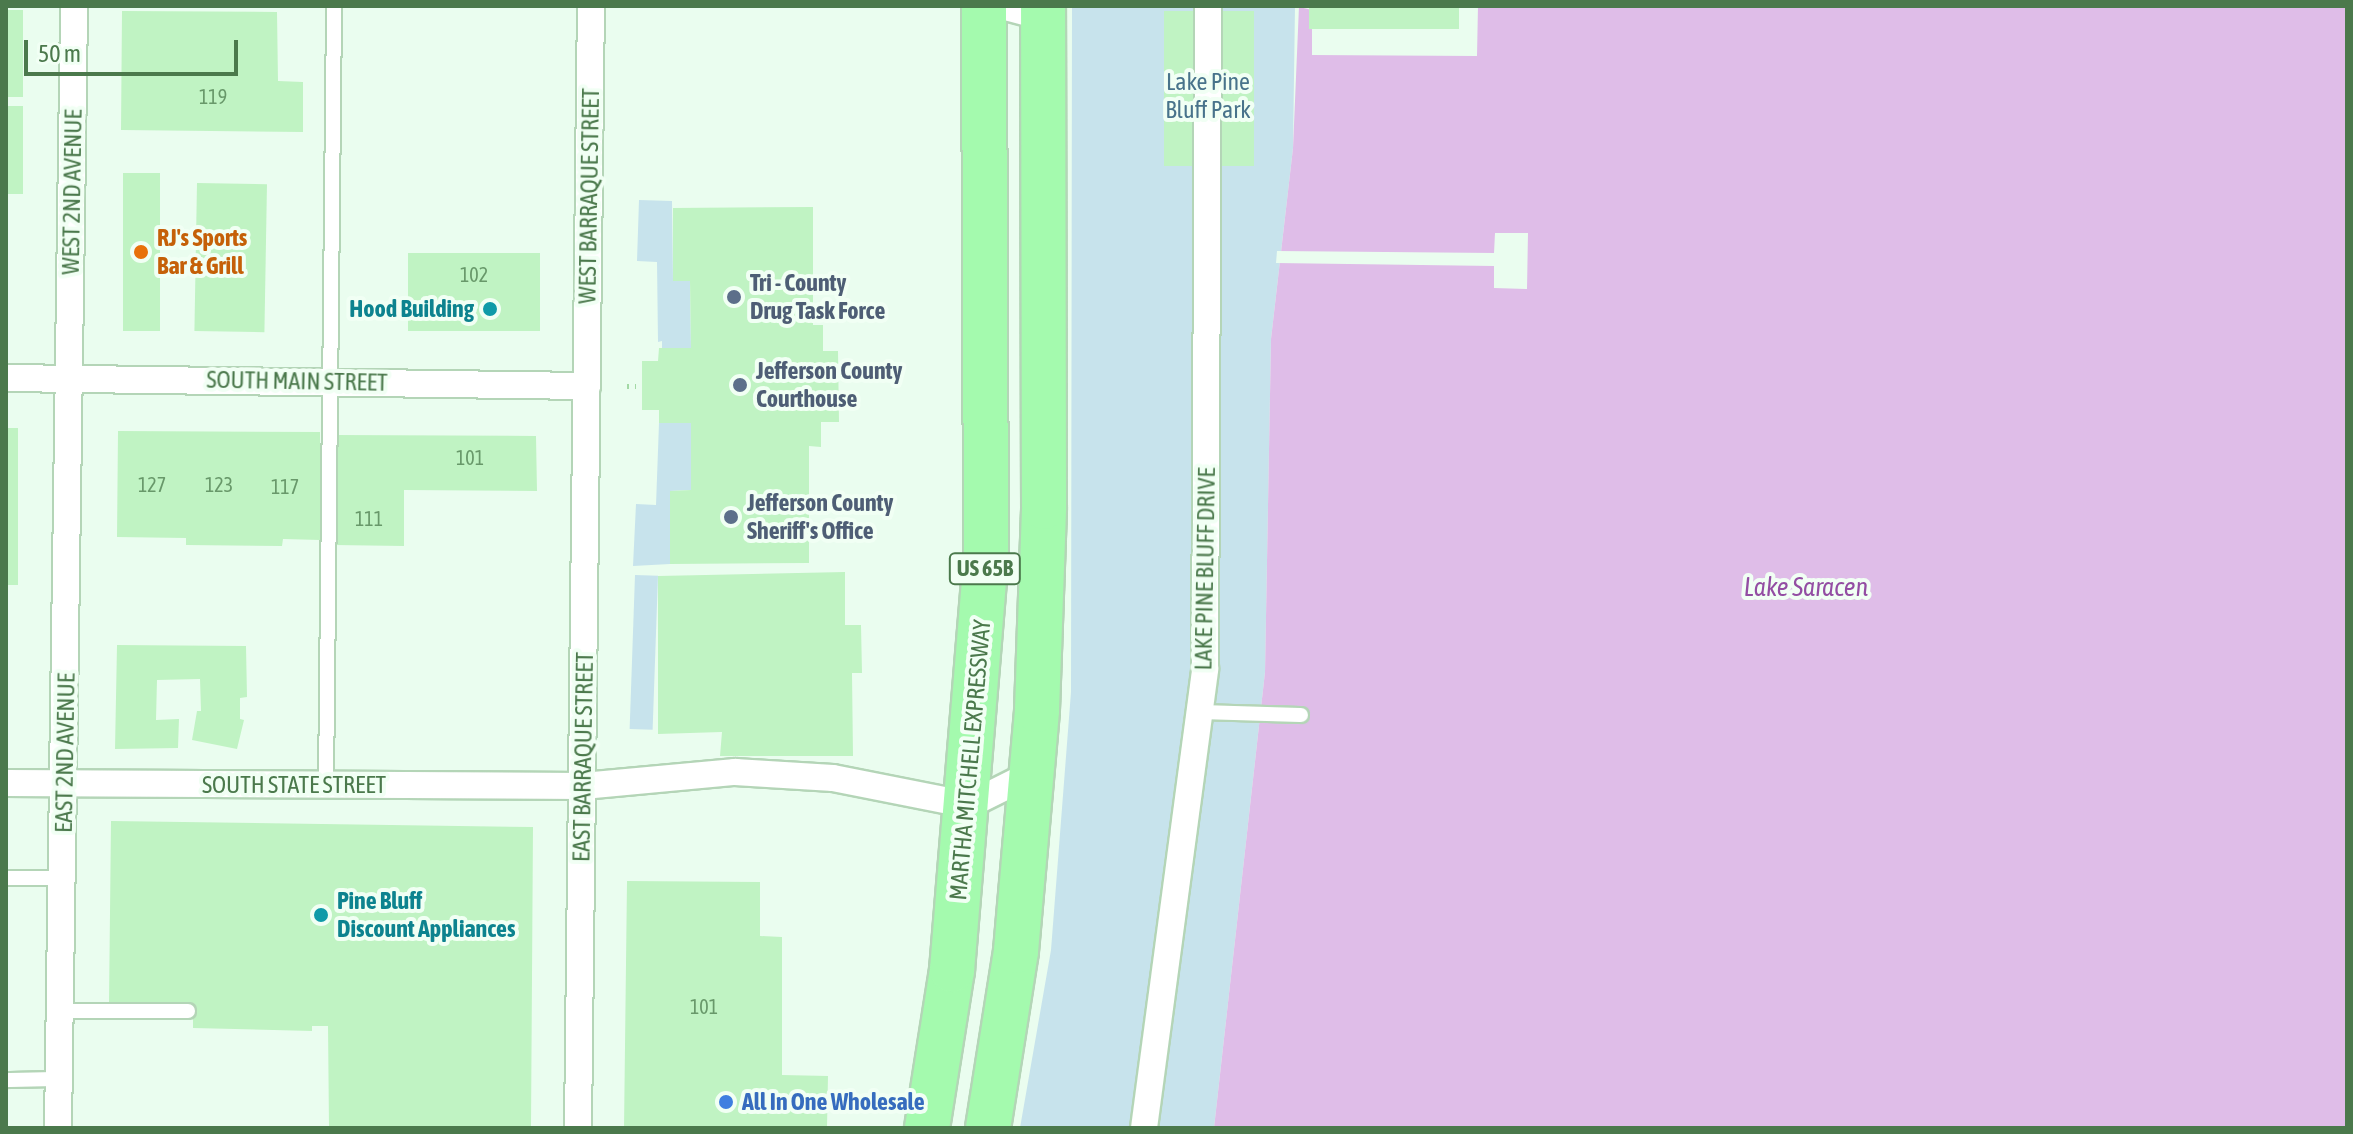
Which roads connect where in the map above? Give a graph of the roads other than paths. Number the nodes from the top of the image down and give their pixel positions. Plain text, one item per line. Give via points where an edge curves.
1 (74, 6) edge
2 (334, 6) edge
3 (591, 6) edge
4 (984, 6) edge
5 (1208, 6) edge
6 (1029, 10) edge
7 (6, 378) edge
8 (70, 379) junction
9 (329, 381) junction
10 (587, 386) junction
11 (1200, 712) junction
12 (1301, 715) dead end
13 (1033, 773) junction
14 (6, 783) edge
15 (65, 783) junction
16 (326, 786) junction
17 (583, 786) junction
18 (969, 805) junction
19 (6, 878) edge
20 (62, 878) junction
21 (60, 1011) junction
22 (188, 1011) dead end
23 (59, 1079) junction
24 (6, 1080) edge
25 (58, 1128) edge
26 (578, 1128) edge
27 (927, 1128) edge
28 (988, 1128) edge
29 (1144, 1128) edge

1 - 8 street, WEST 2ND AVENUE
2 - 9 lane
3 - 10 street, WEST BARRAQUE STREET
4 - 18 highway, MARTHA MITCHELL EXPRESSWAY / US 65B via 986,557
5 - 11 street, LAKE PINE BLUFF DRIVE via 1205,669
6 - 13 highway, US 65B via 1044,507
7 - 8 street, SOUTH MAIN STREET
8 - 9 street, SOUTH MAIN STREET
8 - 15 street, EAST 2ND AVENUE
9 - 10 street, SOUTH MAIN STREET
9 - 16 lane
10 - 17 street, EAST BARRAQUE STREET
11 - 12 lane
11 - 29 street, LAKE PINE BLUFF DRIVE
13 - 18 street
13 - 28 highway, US 65B via 1016,951
14 - 15 street, SOUTH STATE STREET
15 - 16 street, SOUTH STATE STREET
15 - 20 street, EAST 2ND AVENUE
16 - 17 street, SOUTH STATE STREET
17 - 18 street, SOUTH STATE STREET via 674,774 797,775
17 - 26 street, EAST BARRAQUE STREET
18 - 27 highway, MARTHA MITCHELL EXPRESSWAY / US 65B via 952,970
19 - 20 lane
20 - 21 street, EAST 2ND AVENUE
21 - 22 lane
21 - 23 street, EAST 2ND AVENUE
23 - 24 lane
23 - 25 street, EAST 2ND AVENUE

